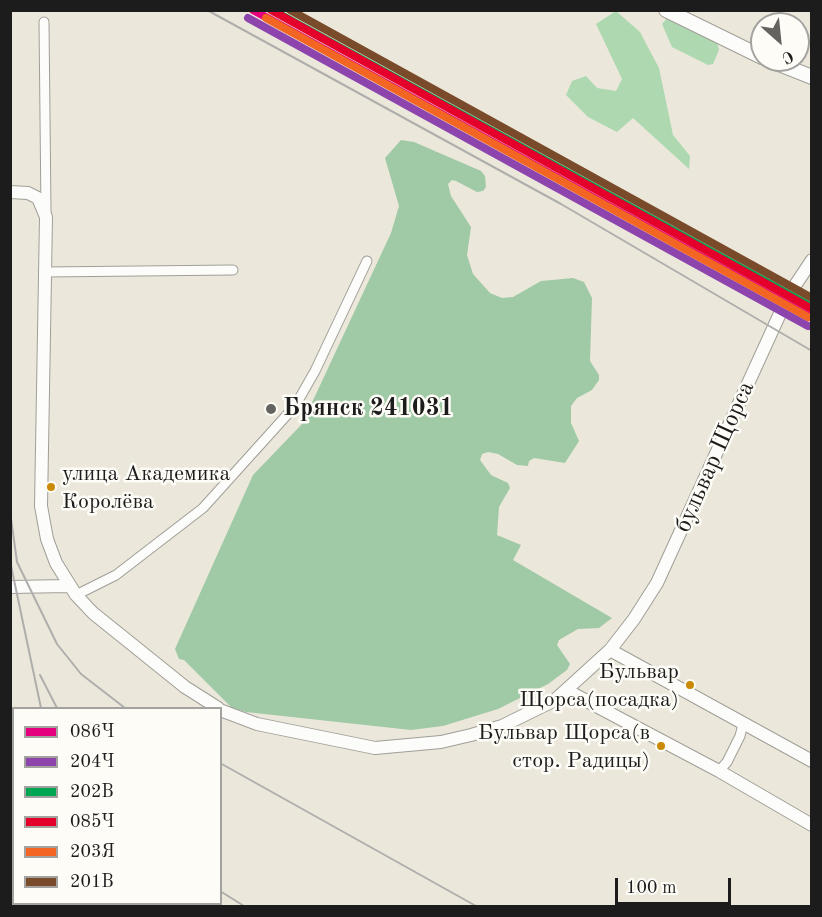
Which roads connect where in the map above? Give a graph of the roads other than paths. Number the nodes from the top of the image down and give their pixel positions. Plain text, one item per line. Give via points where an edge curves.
1 (666, 10) edge
2 (44, 22) dead end
3 (750, 51) edge
4 (46, 177) junction
5 (10, 192) edge
6 (28, 193) junction
7 (46, 218) junction
8 (812, 260) edge
9 (367, 261) dead end
10 (233, 270) dead end
11 (45, 272) junction
12 (10, 587) edge
13 (72, 591) junction
14 (610, 650) junction
15 (566, 690) junction
16 (216, 707) edge
17 (222, 710) edge
18 (743, 724) junction
19 (812, 761) edge
20 (718, 771) junction
21 (812, 825) edge

1 - 3 main road
2 - 4 street
4 - 6 street
4 - 7 street
5 - 6 main road
6 - 7 main road via 38,198
7 - 11 main road
8 - 14 main road, бульвар Щорса via 788,296 665,569
9 - 13 street via 294,406 203,508 116,575
10 - 11 street
11 - 13 main road via 41,506 47,539
12 - 13 main road
13 - 16 main road via 93,613
14 - 15 main road, бульвар Щорса
14 - 18 main road
15 - 17 main road via 555,700 494,729 401,747 375,748 315,737 257,724
15 - 20 main road
18 - 19 main road
18 - 20 street via 727,762
20 - 21 main road

